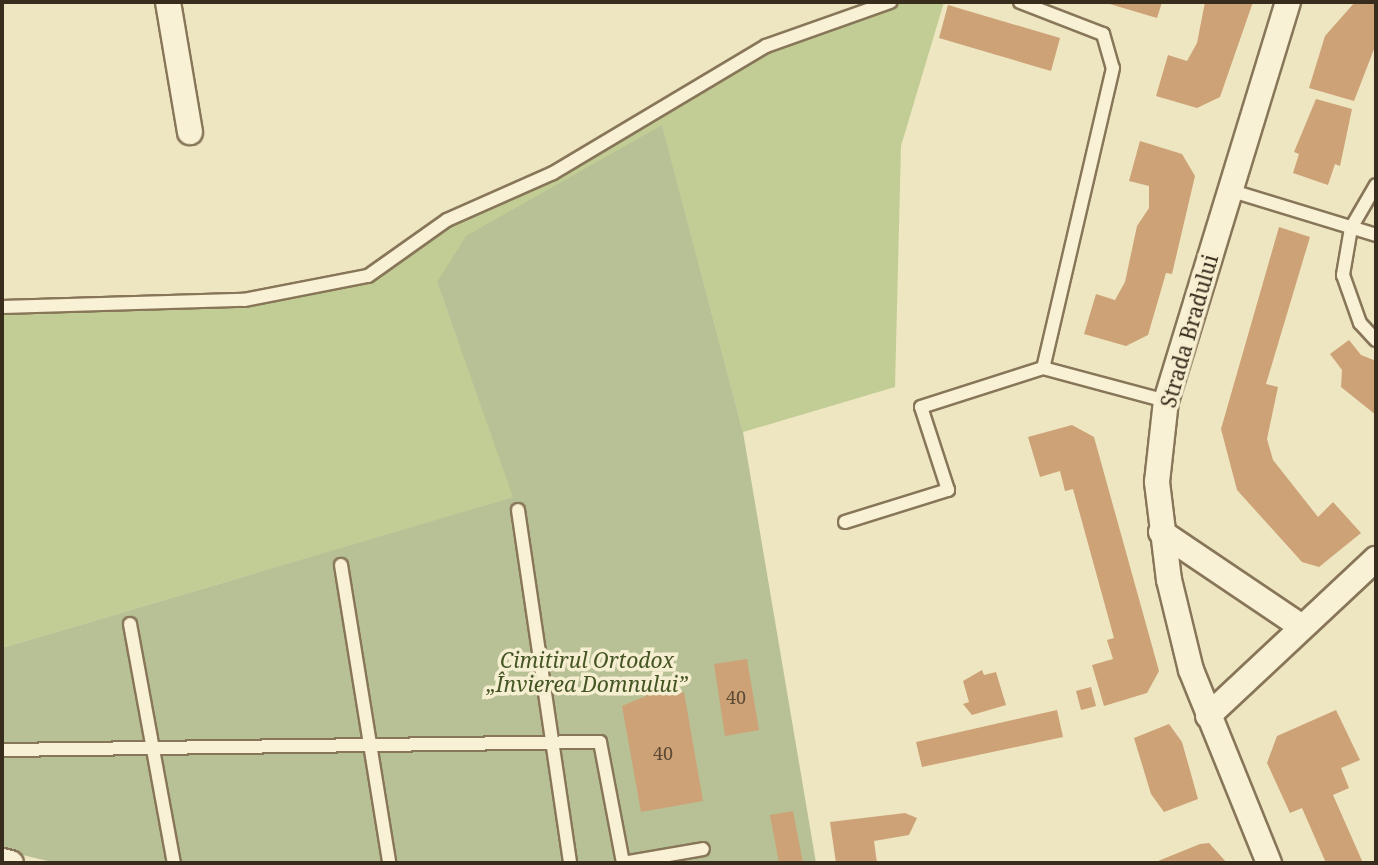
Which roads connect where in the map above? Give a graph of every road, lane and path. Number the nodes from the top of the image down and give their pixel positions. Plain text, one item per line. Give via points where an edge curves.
1 (168, 2) edge
2 (890, 2) edge
3 (1020, 2) edge
4 (1288, 2) edge
5 (190, 132) dead end
6 (1376, 185) edge
7 (1229, 190) junction
8 (1351, 228) junction
9 (1376, 234) edge
10 (2, 307) edge
11 (1376, 340) edge
12 (1043, 369) junction
13 (1166, 401) junction
14 (518, 510) dead end
15 (845, 522) dead end
16 (1161, 532) junction
17 (1376, 559) edge
18 (341, 565) dead end
19 (130, 624) dead end
20 (1302, 627) junction
21 (1209, 716) junction
22 (554, 743) junction
23 (153, 748) junction
24 (376, 749) junction
25 (2, 750) edge
26 (704, 849) dead end
27 (2, 861) edge
28 (11, 863) edge
29 (174, 863) edge
30 (389, 863) edge
31 (570, 863) edge
32 (1269, 863) edge

1 - 5 street
2 - 10 lane via 766,46 553,173 447,220 368,276 244,300
3 - 12 lane via 1102,34 1113,68
4 - 7 street, Strada Bradului
6 - 8 lane
7 - 8 lane
7 - 13 street, Strada Bradului
8 - 9 lane
8 - 11 lane via 1346,286 1360,323
12 - 13 lane
12 - 15 lane via 921,407 948,490
13 - 16 street, Strada Bradului via 1157,482
14 - 22 lane
16 - 20 street
16 - 21 street, Strada Bradului via 1185,650
17 - 20 street
18 - 24 lane
19 - 23 lane
20 - 21 street
21 - 32 street, Strada Bradului
22 - 24 lane
22 - 26 lane via 600,742 624,863
22 - 31 lane
23 - 24 lane
23 - 25 lane
23 - 29 lane
24 - 30 lane
27 - 28 street

